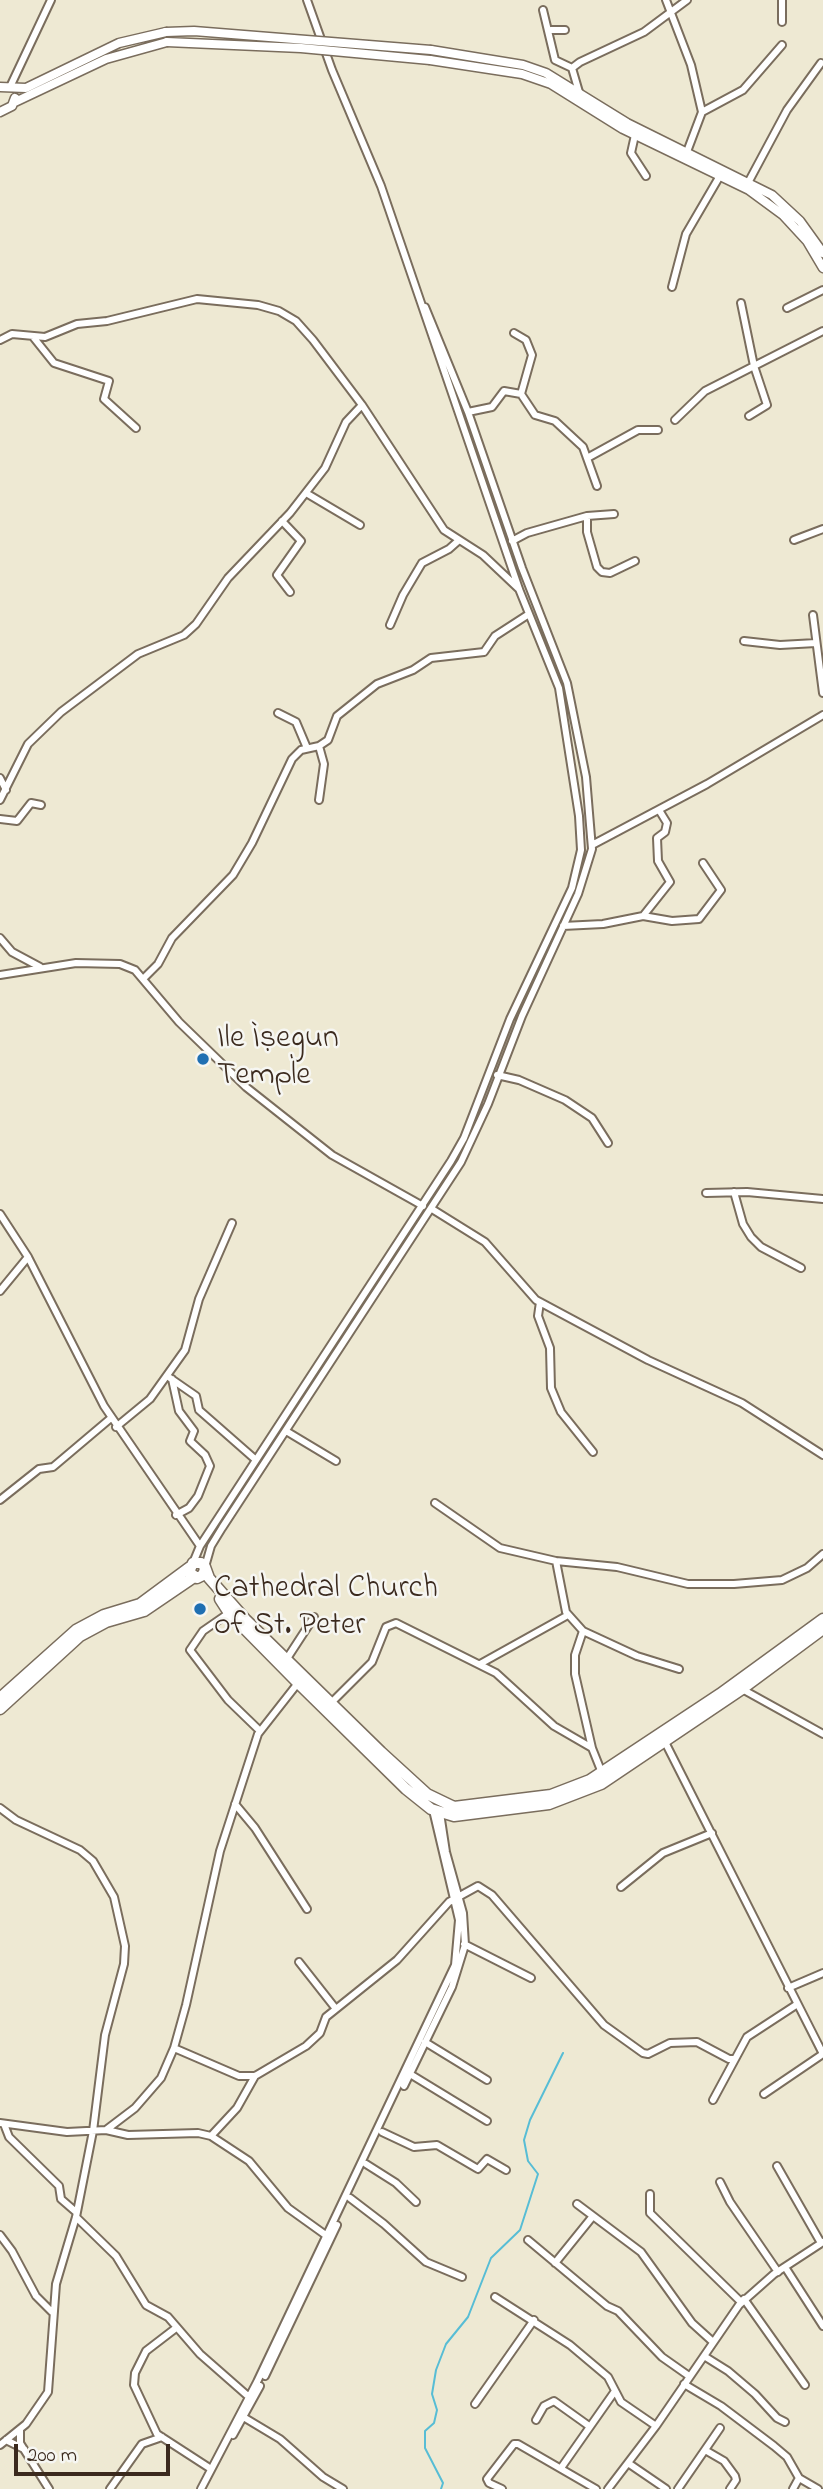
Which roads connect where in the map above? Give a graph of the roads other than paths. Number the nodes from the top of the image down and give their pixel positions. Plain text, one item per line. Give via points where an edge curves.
1 (51, 0) edge
2 (307, 0) edge
3 (666, 0) edge
4 (687, 0) edge
5 (782, 0) edge
6 (543, 10) dead end
7 (670, 14) junction
8 (782, 22) dead end
9 (551, 30) junction
10 (565, 30) dead end
11 (782, 45) dead end
12 (431, 55) junction
13 (821, 63) dead end
14 (572, 68) junction
15 (15, 78) junction
16 (0, 86) edge
17 (11, 88) junction
18 (575, 94) junction
19 (15, 102) junction
20 (702, 112) junction
21 (0, 113) edge
22 (635, 135) junction
23 (686, 155) junction
24 (722, 172) junction
25 (646, 176) dead end
26 (750, 181) junction
27 (403, 253) junction
28 (823, 253) edge
29 (823, 268) edge
30 (672, 287) dead end
31 (823, 290) edge
32 (741, 303) dead end
33 (788, 308) dead end
34 (823, 331) edge
35 (514, 333) dead end
36 (34, 338) junction
37 (0, 340) edge
38 (754, 366) junction
39 (521, 394) junction
40 (362, 405) junction
41 (468, 412) junction
42 (749, 416) dead end
43 (675, 419) dead end
44 (136, 428) dead end
45 (658, 430) dead end
46 (589, 457) junction
47 (597, 486) dead end
48 (306, 493) junction
49 (614, 514) dead end
50 (587, 516) junction
51 (282, 521) junction
52 (360, 525) dead end
53 (823, 529) edge
54 (794, 540) dead end
55 (457, 541) junction
56 (512, 541) junction
57 (635, 561) dead end
58 (519, 589) junction
59 (290, 592) dead end
60 (529, 614) junction
61 (813, 615) dead end
62 (390, 625) dead end
63 (546, 630) junction
64 (539, 634) junction
65 (744, 641) dead end
66 (816, 643) junction
67 (823, 693) edge
68 (278, 713) dead end
69 (823, 715) edge
70 (320, 746) junction
71 (307, 748) junction
72 (0, 778) edge
73 (6, 790) junction
74 (0, 800) edge
75 (319, 800) dead end
76 (41, 805) dead end
77 (660, 810) junction
78 (0, 819) edge
79 (592, 845) junction
80 (703, 863) dead end
81 (643, 916) junction
82 (563, 926) junction
83 (0, 937) edge
84 (40, 967) junction
85 (0, 975) edge
86 (144, 978) junction
87 (488, 1074) junction
88 (499, 1075) junction
89 (608, 1143) dead end
90 (734, 1192) junction
91 (706, 1193) dead end
92 (823, 1199) edge
93 (423, 1206) junction
94 (432, 1209) junction
95 (0, 1214) edge
96 (232, 1223) dead end
97 (27, 1257) junction
98 (802, 1268) dead end
99 (0, 1291) edge
100 (540, 1302) junction
101 (170, 1377) junction
102 (111, 1418) junction
103 (116, 1427) junction
104 (286, 1431) junction
105 (593, 1452) dead end
106 (823, 1455) edge
107 (256, 1460) junction
108 (336, 1461) dead end
109 (0, 1500) edge
110 (435, 1503) dead end
111 (176, 1515) junction
112 (200, 1546) junction
113 (823, 1554) edge
114 (556, 1561) junction
115 (205, 1568) junction
116 (194, 1571) junction
117 (229, 1613) junction
118 (568, 1615) junction
119 (314, 1618) dead end
120 (823, 1619) edge
121 (823, 1629) edge
122 (583, 1631) junction
123 (286, 1660) junction
124 (480, 1664) junction
125 (679, 1669) dead end
126 (298, 1683) junction
127 (742, 1689) junction
128 (0, 1698) edge
129 (331, 1703) junction
130 (0, 1709) edge
131 (260, 1730) junction
132 (823, 1734) edge
133 (665, 1742) junction
134 (592, 1748) junction
135 (378, 1755) junction
136 (602, 1773) junction
137 (235, 1804) junction
138 (0, 1808) edge
139 (437, 1812) junction
140 (712, 1833) junction
141 (621, 1887) dead end
142 (457, 1895) junction
143 (307, 1909) dead end
144 (462, 1943) junction
145 (299, 1962) dead end
146 (823, 1973) edge
147 (531, 1978) dead end
148 (788, 1988) junction
149 (796, 2005) junction
150 (336, 2009) junction
151 (425, 2042) junction
152 (174, 2048) junction
153 (823, 2054) edge
154 (733, 2059) junction
155 (410, 2074) junction
156 (255, 2077) junction
157 (487, 2080) dead end
158 (764, 2094) dead end
159 (713, 2099) dead end
160 (487, 2121) dead end
161 (2, 2124) edge
162 (106, 2130) junction
163 (93, 2132) junction
164 (382, 2132) junction
165 (211, 2136) junction
166 (366, 2164) junction
167 (777, 2166) dead end
168 (506, 2170) dead end
169 (720, 2182) dead end
170 (650, 2194) dead end
171 (350, 2198) junction
172 (416, 2202) dead end
173 (577, 2204) dead end
174 (76, 2215) junction
175 (593, 2216) junction
176 (0, 2235) edge
177 (327, 2236) junction
178 (528, 2240) dead end
179 (822, 2243) edge
180 (555, 2263) junction
181 (785, 2267) junction
182 (778, 2272) junction
183 (462, 2277) dead end
184 (495, 2297) dead end
185 (743, 2301) junction
186 (52, 2312) junction
187 (534, 2320) junction
188 (823, 2326) edge
189 (176, 2328) junction
190 (713, 2342) junction
191 (704, 2356) junction
192 (689, 2376) junction
193 (684, 2384) junction
194 (804, 2385) dead end
195 (615, 2390) junction
196 (249, 2397) junction
197 (475, 2404) dead end
198 (241, 2416) junction
199 (536, 2420) dead end
200 (785, 2423) dead end
201 (589, 2426) junction
202 (656, 2426) junction
203 (720, 2428) dead end
204 (20, 2429) junction
205 (162, 2437) junction
206 (3, 2442) edge
207 (24, 2449) junction
208 (705, 2450) junction
209 (628, 2463) junction
210 (561, 2468) junction
211 (211, 2469) junction
212 (799, 2478) junction
213 (49, 2489) edge
214 (110, 2489) edge
215 (203, 2489) edge
216 (343, 2489) edge
217 (502, 2489) edge
218 (596, 2489) edge
219 (608, 2489) edge
220 (666, 2489) edge
221 (678, 2489) edge
222 (730, 2489) edge
223 (793, 2489) edge
224 (818, 2489) edge

1 - 15 street
2 - 27 street
3 - 7 street
4 - 7 street
5 - 8 street
6 - 9 street
7 - 14 street
7 - 20 street via 691,65
9 - 10 street
9 - 14 street via 555,60
11 - 20 street via 743,90
12 - 17 main road, bridge via 166,32 119,43 42,82
12 - 18 main road via 538,69
12 - 19 main road, bridge via 167,42 106,59
13 - 26 street via 787,110
14 - 18 street
15 - 16 street
15 - 17 street
16 - 17 main road
17 - 19 main road
18 - 22 main road
18 - 23 main road
19 - 21 main road
20 - 23 street
22 - 23 main road
22 - 25 street via 631,153
23 - 24 main road
24 - 26 main road
24 - 29 main road via 783,215
24 - 30 street via 686,234
26 - 28 main road via 789,209
27 - 41 street
27 - 58 street
31 - 33 street
32 - 38 street
34 - 38 street
35 - 39 street via 526,340 532,355
36 - 37 street via 12,334
36 - 40 street via 77,324 197,299 258,305 288,315 305,330
36 - 44 street via 54,363 110,381 104,399
38 - 42 street via 767,405
38 - 43 street via 705,391
39 - 41 street via 504,391 492,407
39 - 46 street via 535,415 555,421
40 - 48 street via 346,422 325,468
40 - 55 street via 444,530
41 - 56 street
45 - 46 street via 638,430
46 - 47 street
48 - 51 street
48 - 52 street
49 - 50 street
50 - 56 street
50 - 57 street via 597,567 602,572
51 - 59 street via 301,541 277,575
51 - 73 street via 228,578 190,630 138,654 61,712 28,744
53 - 54 street
55 - 58 street via 483,555
55 - 62 street via 422,563
56 - 63 street
58 - 60 street
60 - 64 street
60 - 70 street via 495,636 484,652 431,658 377,684 337,716 328,740
61 - 66 street
63 - 64 street
63 - 79 street via 567,683 586,777
64 - 87 street via 559,688 581,836 572,888
65 - 66 street
66 - 67 street
68 - 71 street via 296,722
69 - 77 street
70 - 71 street
70 - 75 street via 324,764
71 - 86 street via 284,771 233,875 172,938
72 - 73 street
73 - 74 street
76 - 78 street via 31,803 17,821
77 - 79 street
77 - 81 street via 667,823 665,832 656,838 659,861 670,881
79 - 82 street via 584,879
80 - 81 street via 721,890 699,919
81 - 82 street
82 - 88 street
83 - 84 street via 12,952
84 - 85 street
84 - 86 street via 120,964
86 - 93 street via 179,1022 246,1087 332,1155
87 - 88 street
87 - 93 street via 464,1138
88 - 89 street via 565,1100 592,1118
88 - 94 street via 475,1133
90 - 91 street
90 - 92 street
90 - 98 street via 751,1237 761,1248
93 - 107 street
94 - 100 street via 485,1242
94 - 104 street
95 - 97 street
96 - 101 street via 199,1299 186,1350
97 - 99 street
97 - 102 street
100 - 105 street via 538,1316 550,1348 551,1388 561,1412
100 - 106 street via 648,1360 742,1403
101 - 103 street
101 - 107 street via 196,1396 199,1410
101 - 111 street via 179,1411 194,1431 190,1441 210,1466 194,1502
102 - 103 street
102 - 109 street via 53,1467 39,1469
103 - 111 street
104 - 108 street
104 - 115 street via 211,1546
107 - 112 street
110 - 114 street via 500,1548
111 - 112 street
112 - 116 street
113 - 114 street via 782,1580 709,1585 601,1564
114 - 118 street
115 - 116 highway via 203,1575
115 - 123 highway via 232,1605
116 - 117 highway
116 - 128 highway via 140,1604 76,1630
116 - 130 highway via 144,1611 106,1622 80,1636
117 - 126 highway
117 - 131 street via 203,1632 190,1650 229,1700
118 - 122 street
118 - 124 street
119 - 123 street
120 - 136 highway
121 - 127 highway
122 - 125 street via 636,1656
122 - 134 street via 575,1665
123 - 129 highway
124 - 129 street via 391,1624 372,1662
124 - 134 street via 502,1677 554,1726
126 - 131 street
126 - 135 highway
127 - 132 street
127 - 133 highway
129 - 135 highway
131 - 137 street
133 - 139 highway via 601,1784 566,1800 482,1814
133 - 140 street
134 - 136 street
135 - 136 highway via 427,1794 454,1807 551,1795
135 - 139 highway
137 - 143 street
137 - 152 street
138 - 163 street via 87,1854 108,1883 119,1911 125,1958 107,2024
139 - 142 street
140 - 141 street via 663,1853
140 - 148 street
142 - 144 street
142 - 150 street via 397,1960
142 - 154 street via 475,1886 488,1891 604,2025 643,2053 670,2043 697,2042
144 - 147 street
144 - 151 street via 457,1976
144 - 177 street via 447,1986
145 - 150 street
146 - 148 street
148 - 149 street
149 - 153 street
149 - 154 street via 752,2032
150 - 156 street via 306,2046
151 - 155 street
151 - 157 street
152 - 156 street via 239,2076
152 - 162 street via 153,2089
153 - 158 street
154 - 159 street
155 - 160 street
155 - 164 street
156 - 165 street via 237,2108
161 - 163 street
161 - 174 street via 9,2137 59,2186 61,2199
162 - 163 street
162 - 165 street via 128,2136
163 - 174 street
164 - 166 street
164 - 168 street via 414,2147 437,2145 478,2169 487,2159
165 - 177 street via 249,2161 288,2208
166 - 171 street
166 - 172 street
167 - 179 street
169 - 182 street
170 - 185 street via 650,2213
171 - 183 street via 426,2262
171 - 198 street
173 - 175 street
174 - 186 street
174 - 189 street via 116,2256 146,2305 165,2315
175 - 180 street
175 - 190 street via 641,2252 692,2323
176 - 186 street via 36,2296
177 - 196 street
178 - 180 street
179 - 181 street
180 - 192 street via 618,2311 662,2357
181 - 182 street
181 - 188 street
182 - 185 street
184 - 187 street
185 - 190 street
185 - 194 street
186 - 204 street via 48,2392
187 - 195 street via 608,2377
187 - 197 street
189 - 196 street
189 - 205 street via 146,2351 135,2374 134,2385 150,2423
190 - 191 street
191 - 192 street
191 - 200 street via 728,2371
192 - 193 street
193 - 202 street
193 - 212 street via 787,2457
195 - 201 street
195 - 202 street via 621,2402
196 - 198 street
198 - 211 street
198 - 215 street
198 - 216 street via 280,2439
199 - 201 street via 544,2406 554,2401
201 - 210 street
202 - 209 street
203 - 208 street
204 - 206 street
204 - 207 street
205 - 211 street
205 - 214 street via 142,2444
206 - 207 street
207 - 213 street
208 - 221 street
208 - 222 street via 724,2461 734,2476
209 - 219 street
209 - 220 street
210 - 217 street via 514,2444 487,2479
210 - 218 street
211 - 215 street
212 - 223 street
212 - 224 street

